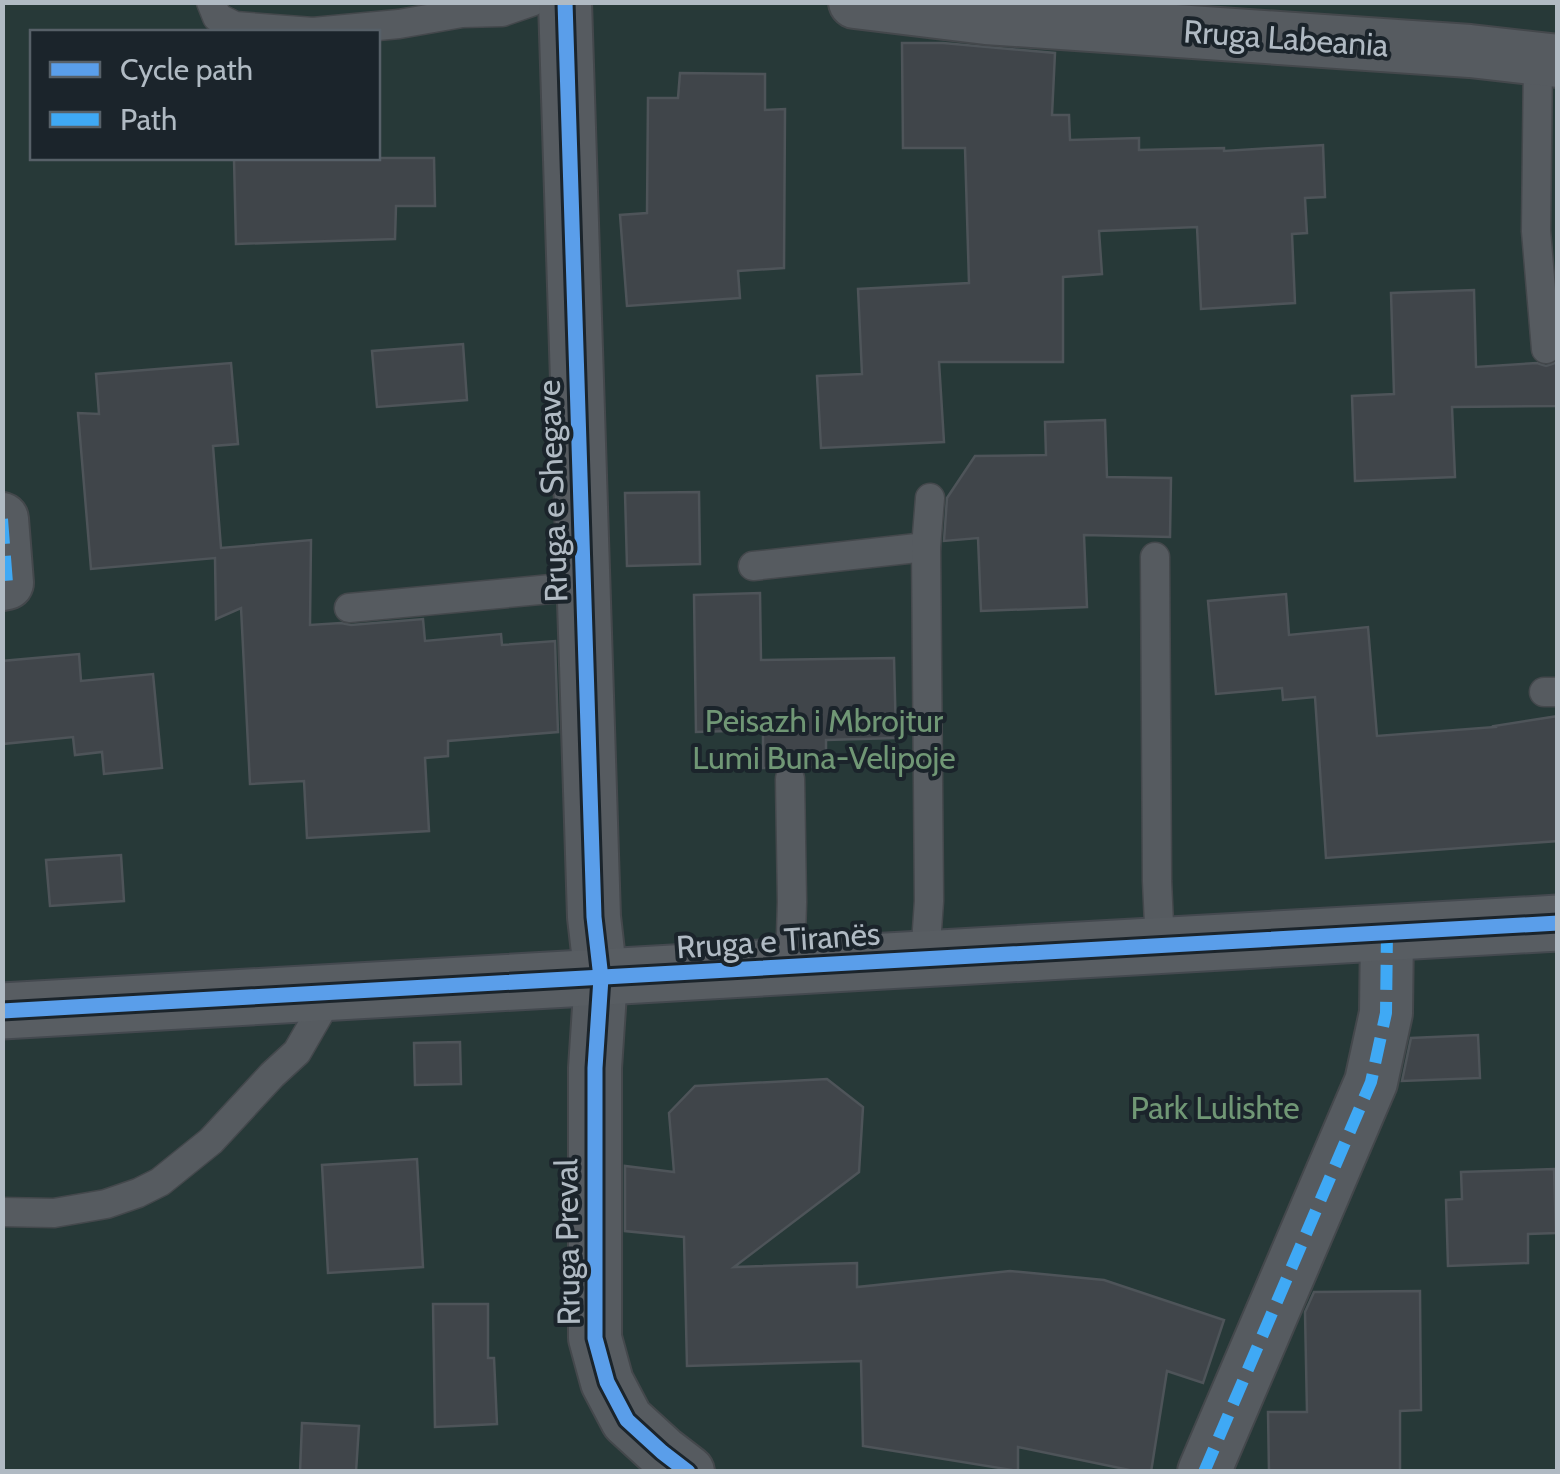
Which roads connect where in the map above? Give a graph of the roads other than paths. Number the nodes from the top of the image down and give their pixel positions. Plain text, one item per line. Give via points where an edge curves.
1 (210, 2) edge
2 (532, 2) edge
3 (565, 2) edge
4 (855, 2) edge
5 (287, 30) edge
6 (334, 30) edge
7 (1548, 60) edge
8 (1546, 349) dead end
9 (930, 498) dead end
10 (2, 518) edge
11 (926, 547) junction
12 (1155, 557) dead end
13 (752, 566) dead end
14 (2, 584) edge
15 (583, 586) junction
16 (349, 608) dead end
17 (790, 780) dead end
18 (1558, 923) edge
19 (1387, 932) junction
20 (1160, 946) junction
21 (925, 958) junction
22 (790, 968) junction
23 (602, 978) junction
24 (331, 993) junction
25 (2, 1010) edge
26 (2, 1212) edge
27 (688, 1472) edge
28 (1204, 1472) edge

1 - 5 lane via 217,17 235,26
2 - 6 lane via 502,12
3 - 15 street, Rruga e Shegave
4 - 7 street, Rruga Labeania via 986,18
7 - 8 lane, Rruga Labeania via 1536,231
9 - 11 lane, Rruga e Tiranës
10 - 14 street
11 - 13 lane
11 - 21 lane, Rruga e Tiranës
12 - 20 lane
15 - 16 lane
15 - 23 street, Rruga e Shegave via 594,917
17 - 22 lane
18 - 19 main road, Rruga e Tiranës
19 - 20 main road, Rruga e Tiranës
19 - 28 street via 1386,1013 1371,1082
20 - 21 main road, Rruga e Tiranës
21 - 22 main road, Rruga e Tiranës
22 - 23 main road, Rruga e Tiranës
23 - 24 main road, Rruga e Tiranës
23 - 27 street, Rruga Preval via 594,1068 595,1338 626,1420
24 - 25 main road, Rruga e Tiranës
24 - 26 lane via 297,1052 211,1141 160,1182 92,1207

